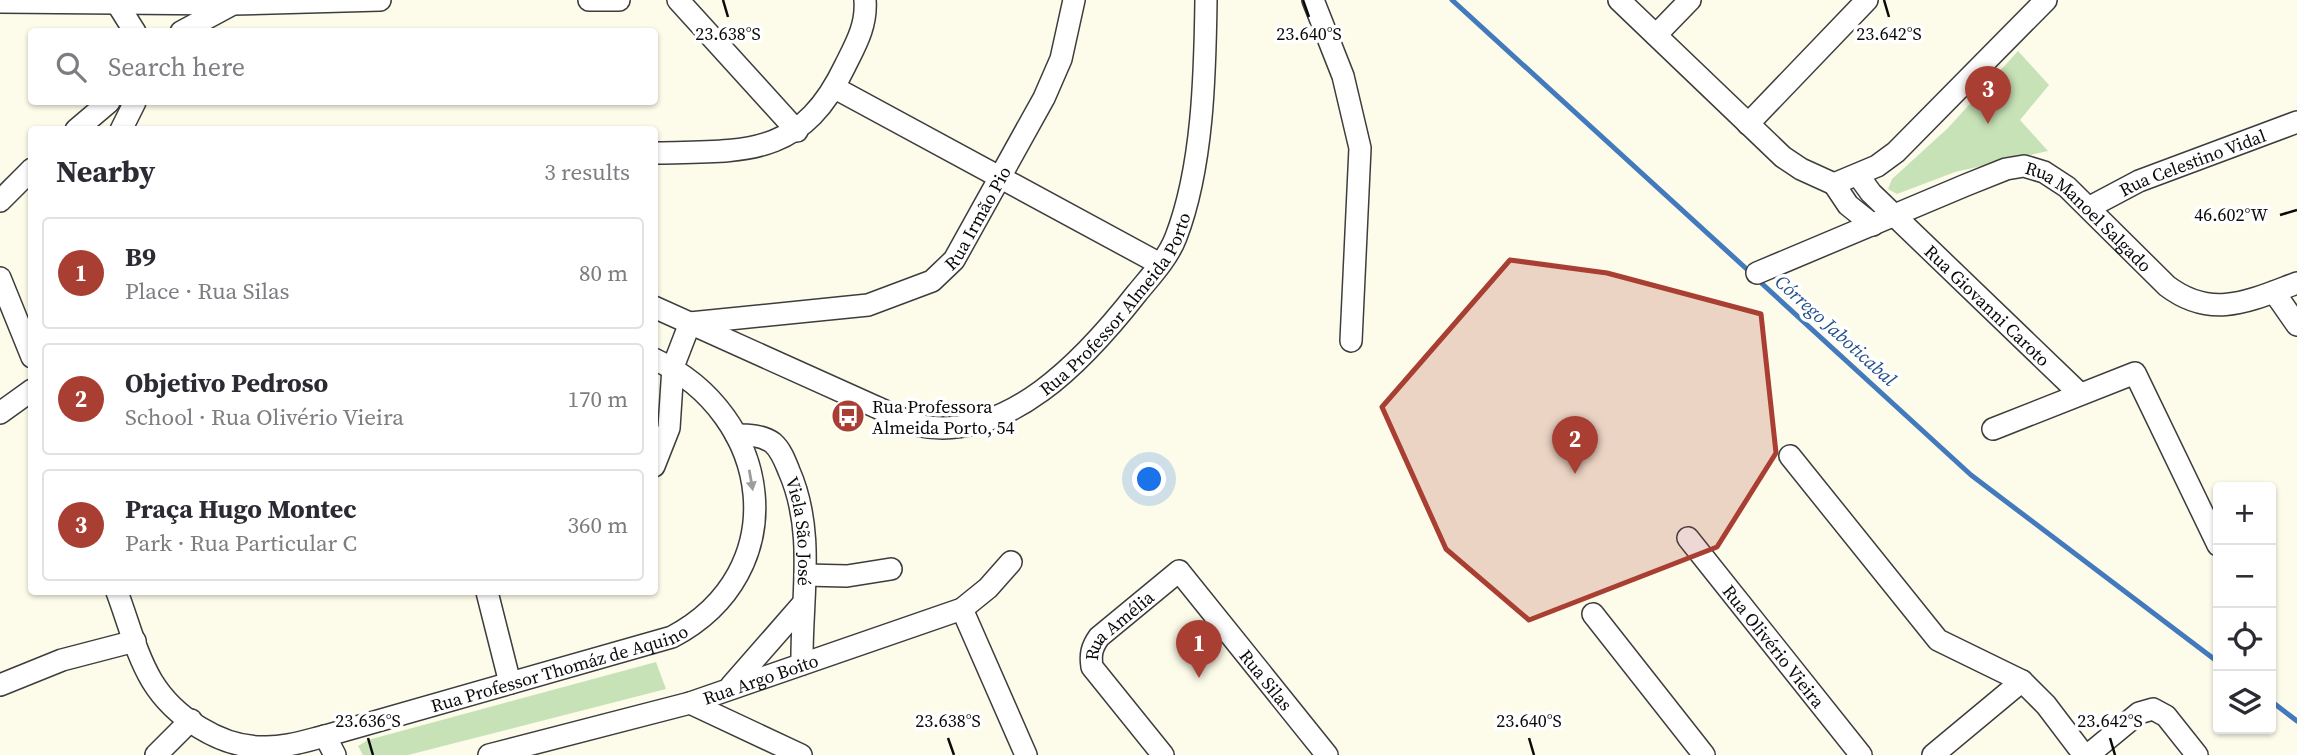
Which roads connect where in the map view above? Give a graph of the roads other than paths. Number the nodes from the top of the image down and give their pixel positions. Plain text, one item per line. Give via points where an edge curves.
1 (380, 0) edge
2 (589, 0) edge
3 (619, 0) edge
4 (678, 0) edge
5 (865, 0) edge
6 (1074, 0) edge
7 (1206, 0) edge
8 (1314, 0) edge
9 (1619, 0) edge
10 (1690, 0) edge
11 (1867, 0) edge
12 (2046, 0) edge
13 (2, 1) edge
14 (233, 4) junction
15 (118, 5) junction
16 (132, 28) edge
17 (188, 28) edge
18 (1656, 35) junction
19 (835, 88) junction
20 (105, 105) edge
21 (110, 105) edge
22 (133, 105) edge
23 (2297, 122) edge
24 (1748, 124) junction
25 (81, 126) edge
26 (118, 126) edge
27 (122, 126) edge
28 (797, 131) junction
29 (658, 153) edge
30 (28, 173) edge
31 (1858, 175) junction
32 (998, 177) junction
33 (1834, 184) junction
34 (0, 201) edge
35 (2090, 207) junction
36 (1896, 214) junction
37 (1873, 225) junction
38 (1160, 264) junction
39 (1757, 273) dead end
40 (0, 278) edge
41 (2297, 283) edge
42 (2274, 292) junction
43 (658, 308) edge
44 (690, 323) junction
45 (2297, 325) edge
46 (1351, 341) dead end
47 (28, 347) edge
48 (664, 363) edge
49 (28, 393) edge
50 (2080, 394) junction
51 (0, 414) edge
52 (1993, 429) dead end
53 (736, 435) junction
54 (658, 456) edge
55 (1790, 456) dead end
56 (2213, 535) edge
57 (1688, 538) dead end
58 (1010, 562) dead end
59 (891, 569) dead end
60 (1179, 571) joint
61 (805, 575) junction
62 (118, 595) edge
63 (488, 595) edge
64 (801, 606) junction
65 (962, 608) junction
66 (1593, 614) dead end
67 (135, 641) junction
68 (802, 664) junction
69 (2022, 681) junction
70 (510, 683) junction
71 (0, 685) edge
72 (730, 688) junction
73 (690, 703) junction
74 (191, 720) junction
75 (330, 745) edge
76 (156, 755) edge
77 (489, 755) edge
78 (801, 755) edge
79 (1026, 755) edge
80 (1163, 755) edge
81 (1327, 755) edge
82 (1704, 755) edge
83 (1861, 755) edge
84 (1933, 755) edge
85 (2086, 755) edge
86 (2197, 755) edge

1 - 14 street
2 - 3 street
4 - 28 street
5 - 19 street via 864,25
6 - 32 street, Rua Irmão Pio via 1060,59 1044,98
7 - 38 street, Rua Professor Almeida Porto via 1205,53 1189,187 1175,238
8 - 46 street via 1343,76 1360,148
9 - 18 street
10 - 18 street
11 - 24 street
12 - 31 street via 1896,152
13 - 15 street
14 - 15 street
14 - 17 street
15 - 16 street
18 - 24 street
19 - 28 street
19 - 32 street
20 - 25 street
21 - 26 street
22 - 27 street
23 - 35 street, Rua Celestino Vidal via 2139,181
24 - 33 street via 1801,169
28 - 29 street via 752,148
30 - 34 street
31 - 33 street
31 - 36 street, Rua Giovanni Caroto
32 - 38 street
32 - 44 street, Rua Irmão Pio via 954,260 932,281 868,305
33 - 37 street via 1848,205
35 - 36 street, Rua Manoel Salgado via 2043,172 2024,166 2006,169
35 - 42 street, Rua Manoel Salgado via 2185,299 2212,306 2232,305
36 - 37 street, Rua Manoel Salgado
36 - 50 street, Rua Giovanni Caroto
37 - 39 street, Rua Manoel Salgado
38 - 44 street, Rua Professor Almeida Porto via 1115,322 1067,370 1025,401 963,427 916,425
40 - 47 street
41 - 42 street, Rua Manoel Salgado
42 - 45 street
43 - 44 street, Rua Professor Almeida Porto
44 - 48 street
48 - 53 street, Rua Professor Thomáz de Aquino via 714,401
48 - 54 street via 669,428
49 - 51 street
50 - 52 street
50 - 56 street via 2135,373
53 - 61 street, Viela São José via 761,437 780,452 802,506
53 -> 70 street, Rua Professor Thomáz de Aquino via 753,480 752,526 748,557 721,602 672,637
55 - 69 street via 1938,640
57 - 83 street, Rua Olivério Vieira
58 - 65 street, Rua Argo Boito via 983,593
59 - 61 street via 847,576
60 - 80 street, Rua Amélia via 1099,637 1091,658 1092,667
60 - 81 street, Rua Silas
61 - 64 street, Viela São José
62 - 67 street, Rua Professor Thomáz de Aquino
63 - 70 street
64 - 68 street, Viela São José
64 - 72 street
65 - 68 street, Rua Argo Boito
65 - 79 street
66 - 82 street
67 - 71 street via 53,663
67 - 74 street, Rua Professor Thomáz de Aquino via 153,682
68 - 72 street, Rua Argo Boito
69 - 84 street
69 - 85 street
70 - 75 street, Rua Professor Thomáz de Aquino
72 - 73 street, Rua Argo Boito
73 - 77 street, Rua Argo Boito
73 - 78 street
74 - 75 street, Rua Professor Thomáz de Aquino via 233,744 261,748
74 - 76 street
85 - 86 street via 2139,712 2153,709 2166,716

